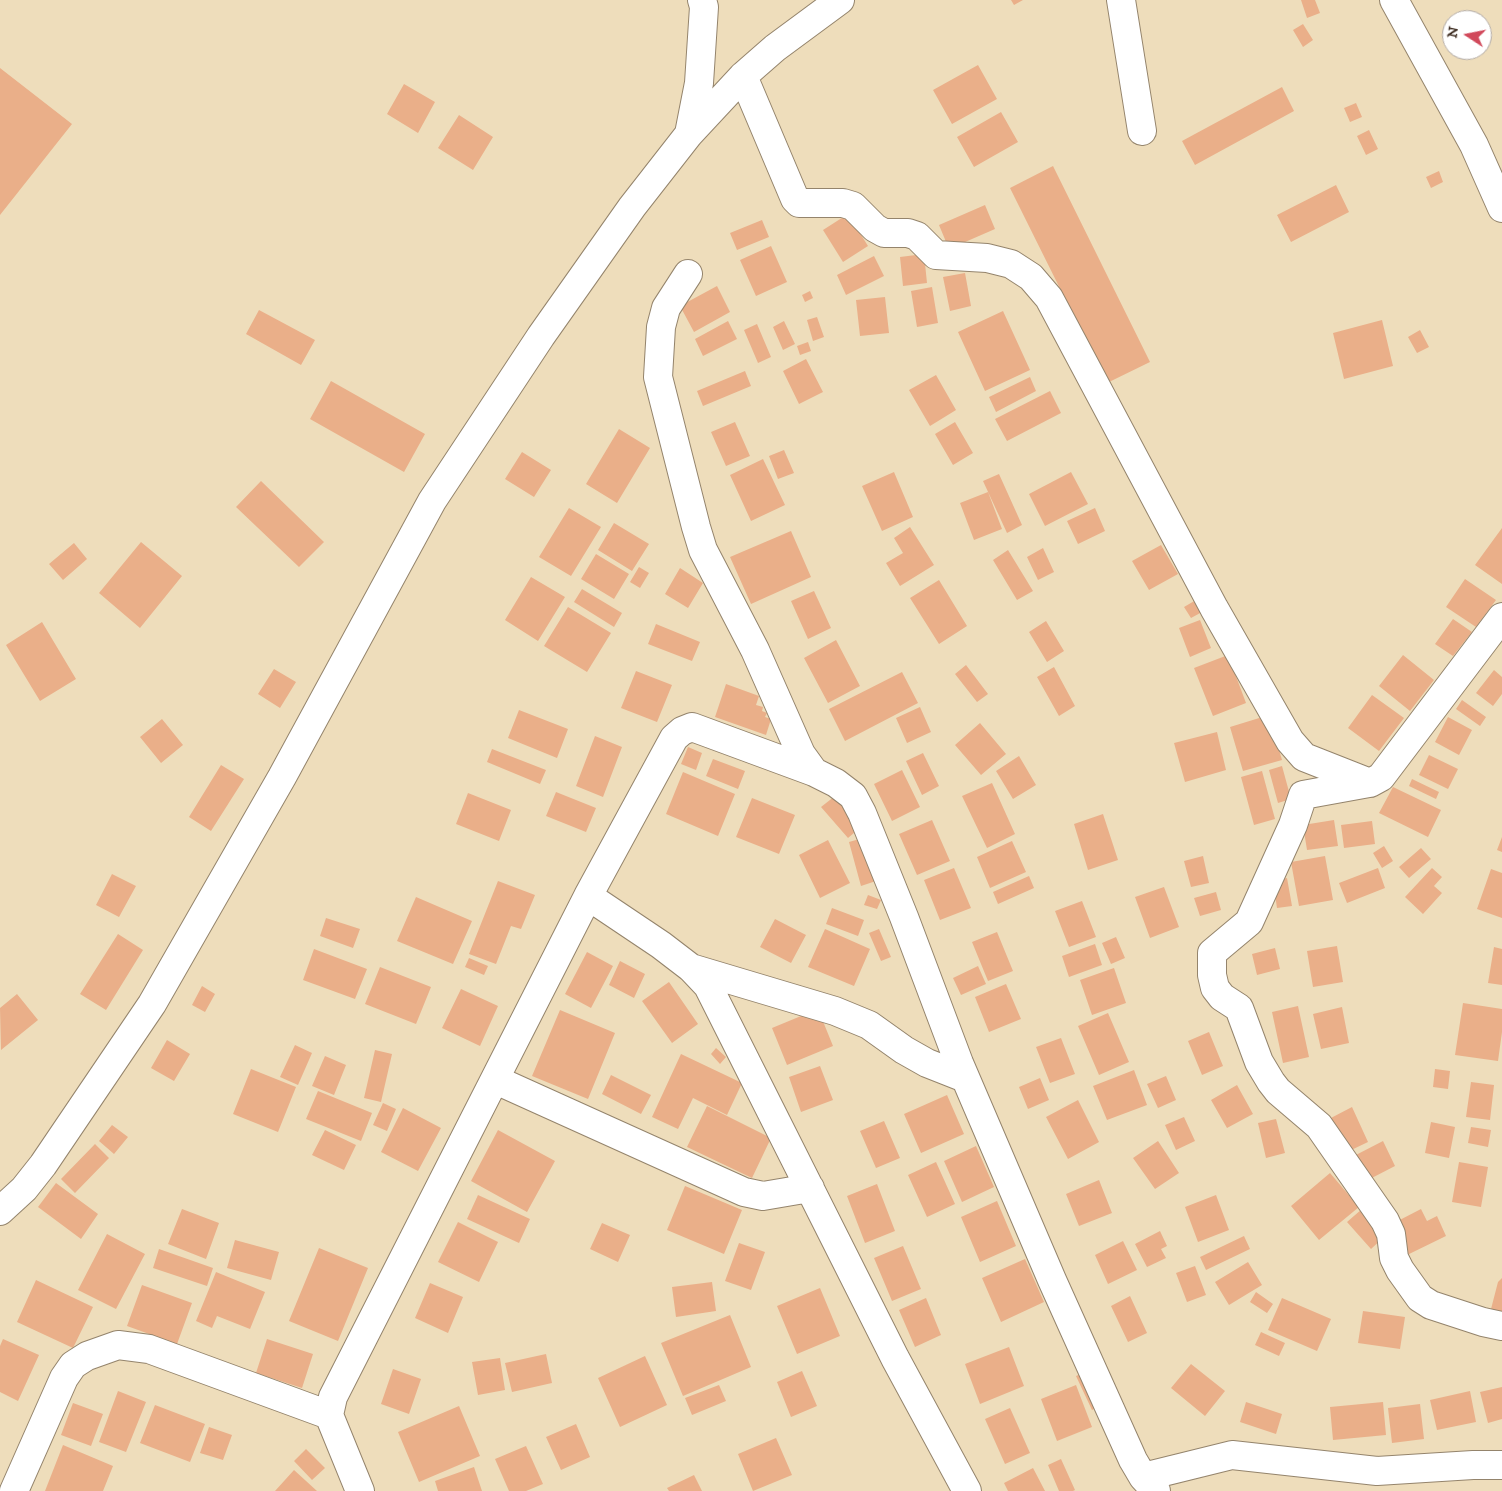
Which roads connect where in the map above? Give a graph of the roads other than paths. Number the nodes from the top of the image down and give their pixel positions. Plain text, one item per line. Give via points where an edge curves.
1 (702, 0) edge
2 (840, 0) edge
3 (1121, 0) edge
4 (1394, 0) edge
5 (743, 76) junction
6 (1142, 130) dead end
7 (688, 134) junction
8 (1496, 186) edge
9 (1502, 208) edge
10 (688, 274) dead end
11 (1502, 617) edge
12 (1304, 757) junction
13 (814, 772) junction
14 (1370, 783) junction
15 (1303, 795) junction
16 (588, 896) junction
17 (691, 968) junction
18 (965, 1078) junction
19 (496, 1080) junction
20 (810, 1188) junction
21 (0, 1211) edge
22 (1502, 1326) edge
23 (329, 1415) junction
24 (1502, 1466) edge
25 (1150, 1484) edge
26 (14, 1491) edge
27 (360, 1491) edge
28 (967, 1491) edge

1 - 7 street via 699,83
2 - 5 street
3 - 6 street
4 - 8 street
5 - 7 street
5 - 12 street via 799,203 843,203 853,206 884,233 917,236 936,255 987,258 1011,264 1031,277 1049,298 1214,608 1290,742
7 - 21 street via 541,336 432,500 282,777 152,1004 43,1165 24,1189
8 - 9 street
10 - 13 street via 666,308 661,327 658,377 693,518 703,550 755,650 801,754
11 - 14 street via 1391,767
12 - 14 street
12 - 15 street
13 - 16 street via 692,728 682,731 674,738
13 - 18 street via 853,796 862,813
14 - 15 street
15 - 22 street via 1293,825 1249,922 1212,953 1215,988 1239,1008 1259,1062 1271,1082 1320,1126 1385,1221 1391,1234 1394,1258 1420,1298 1440,1308
16 - 17 street
16 - 19 street
17 - 18 street via 835,1011 869,1026 927,1063
17 - 20 street via 708,986
18 - 25 street via 1133,1460
19 - 20 street via 744,1192 762,1196
19 - 23 street via 333,1398
20 - 28 street via 895,1358
23 - 26 street via 149,1349 118,1344 73,1365 64,1378
23 - 27 street
24 - 25 street via 1369,1470 1232,1455

